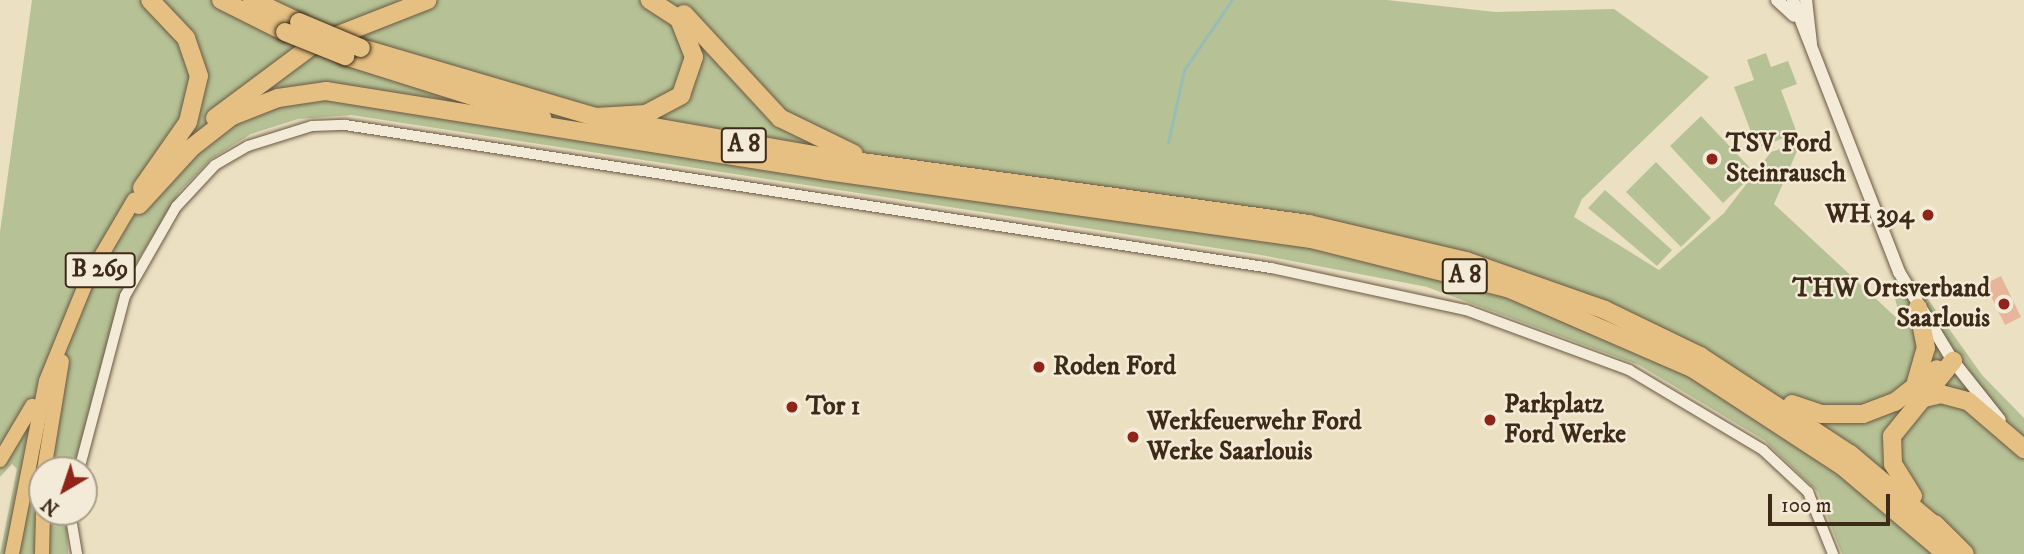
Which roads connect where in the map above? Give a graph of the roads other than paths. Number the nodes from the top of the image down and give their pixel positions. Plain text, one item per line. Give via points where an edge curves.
1 (150, 0) edge
2 (221, 0) edge
3 (252, 0) edge
4 (405, 0) edge
5 (428, 0) edge
6 (650, 0) edge
7 (664, 0) edge
8 (1777, 0) edge
9 (1793, 0) edge
10 (1806, 0) edge
11 (1794, 16) junction
12 (292, 27) junction
13 (1811, 44) junction
14 (353, 52) junction
15 (596, 117) junction
16 (608, 133) junction
17 (894, 167) junction
18 (137, 202) junction
19 (1918, 308) junction
20 (67, 335) junction
21 (1953, 361) junction
22 (1746, 382) junction
23 (1916, 393) junction
24 (2024, 447) edge
25 (46, 456) edge
26 (83, 456) edge
27 (0, 460) edge
28 (43, 526) edge
29 (72, 526) edge
30 (1941, 531) junction
31 (14, 554) edge
32 (43, 554) edge
33 (77, 554) edge
34 (1833, 554) edge
35 (1946, 554) edge
36 (1965, 554) edge

1 - 18 highway via 186,38 198,92 188,121
2 - 12 highway, A 8
3 - 12 highway, A 8
4 - 18 highway via 341,23 270,65 195,129
5 - 18 highway via 344,29 273,70 186,147
6 - 15 highway via 687,31 694,57 688,83 660,111
7 - 17 highway via 780,118 820,141
8 - 11 street
9 - 11 street
10 - 13 street
11 - 13 street
12 - 14 highway, A 8, bridge
13 - 19 street via 1883,236
14 - 15 highway, A 8
14 - 16 highway, A 8 via 479,101
15 - 17 highway, A 8 / A 8
16 - 18 highway via 540,128 351,93 304,93 253,106 212,130
16 - 35 highway, A 8 / A 8 via 1300,237 1510,289 1634,339 1741,396 1841,465
17 - 22 highway, A 8 / A 8 via 1111,194 1370,237 1548,288 1651,331
18 - 20 main road, B 269 / B 269
19 - 21 street
19 - 23 highway via 1925,363
20 - 25 main road
20 - 27 main road
20 - 31 main road, B 269 / B 269 via 35,447
21 - 23 highway
21 - 24 street
22 - 23 highway via 1804,409 1841,416 1881,408
22 - 30 highway, A 8 via 1850,454
23 - 24 highway via 1968,401
23 - 30 highway via 1896,423 1891,449 1900,480
26 - 34 street via 125,296 176,207 209,171 248,146 300,128 345,125 1271,268 1466,310 1629,370 1763,450 1808,492
28 - 32 main road
29 - 33 street
30 - 36 highway, A 8

